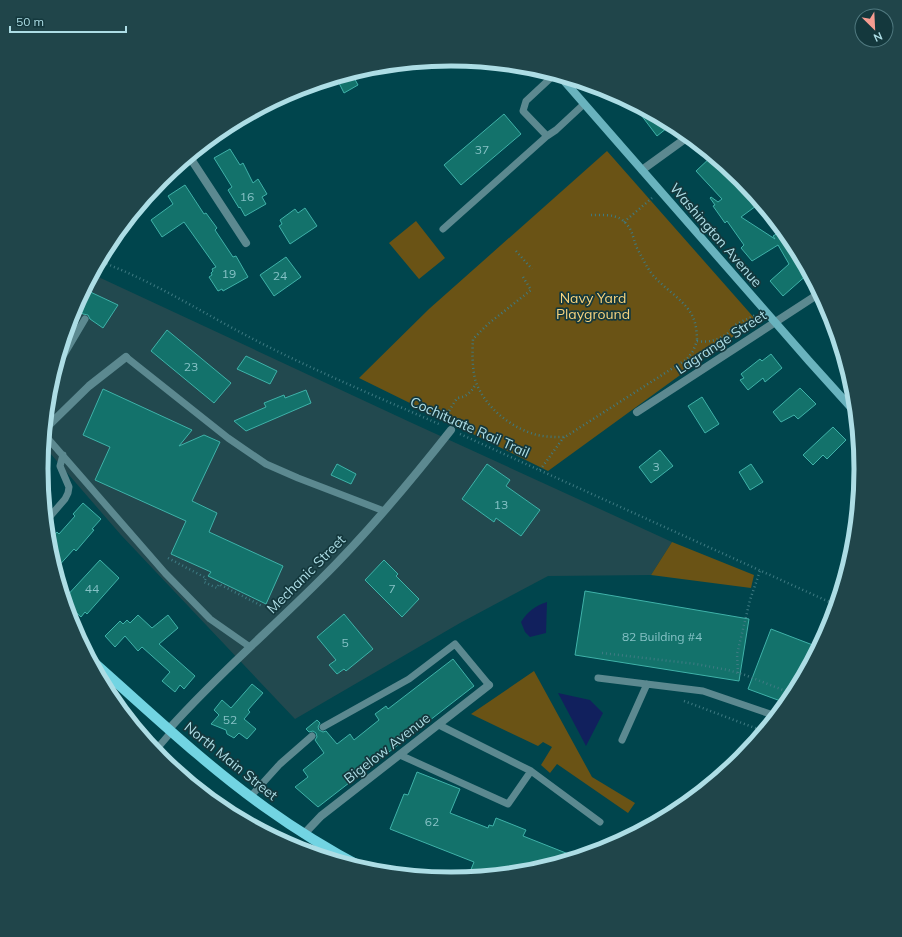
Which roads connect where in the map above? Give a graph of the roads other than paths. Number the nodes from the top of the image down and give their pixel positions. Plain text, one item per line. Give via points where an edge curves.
1 (551, 78) edge
2 (564, 82) edge
3 (584, 104) junction
4 (546, 136) junction
5 (684, 140) edge
6 (192, 160) edge
7 (642, 170) junction
8 (443, 229) dead end
9 (246, 244) dead end
10 (815, 296) edge
11 (85, 319) dead end
12 (775, 322) junction
13 (65, 352) edge
14 (126, 357) joint
15 (849, 405) edge
16 (637, 412) dead end
17 (50, 424) edge
18 (451, 430) road end
19 (49, 440) edge
20 (63, 455) junction
21 (384, 511) junction
22 (51, 516) edge
23 (250, 647) junction
24 (102, 669) edge
25 (598, 678) dead end
26 (646, 684) junction
27 (489, 685) joint
28 (771, 714) edge
29 (439, 724) junction
30 (323, 727) dead end
31 (171, 730) junction
32 (312, 736) dead end
33 (622, 740) dead end
34 (159, 746) edge
35 (400, 755) junction
36 (531, 771) junction
37 (250, 797) junction
38 (600, 822) dead end
39 (304, 834) junction
40 (344, 857) edge

1 - 4 lane via 526,101 523,111
2 - 3 street, Washington Avenue
3 - 4 lane
3 - 7 street, Washington Avenue
4 - 8 lane
5 - 7 street
6 - 9 street
7 - 12 street, Washington Avenue
10 - 12 street, Lagrange Street
11 - 13 lane
12 - 15 street, Washington Avenue
12 - 16 street, Lagrange Street
14 - 17 street via 89,386
14 - 21 lane via 228,438 266,464
18 - 21 street, Mechanic Street
19 - 20 lane
20 - 22 lane via 60,466 69,487 68,493
20 - 23 lane via 165,573 210,619
21 - 23 street, Mechanic Street via 320,580
23 - 31 street, Mechanic Street via 208,686
24 - 31 main road, North Main Street
25 - 26 lane
26 - 28 lane via 704,691
26 - 33 lane
27 - 29 street, Bigelow Avenue
27 - 30 lane via 455,644 405,682
29 - 35 street, Bigelow Avenue
29 - 36 lane
31 - 34 lane
31 - 37 main road, North Main Street
32 - 37 lane via 280,764
35 - 36 lane via 508,804
35 - 39 street, Bigelow Avenue via 321,816
36 - 38 lane
37 - 39 main road, North Main Street
39 - 40 main road, North Main Street

